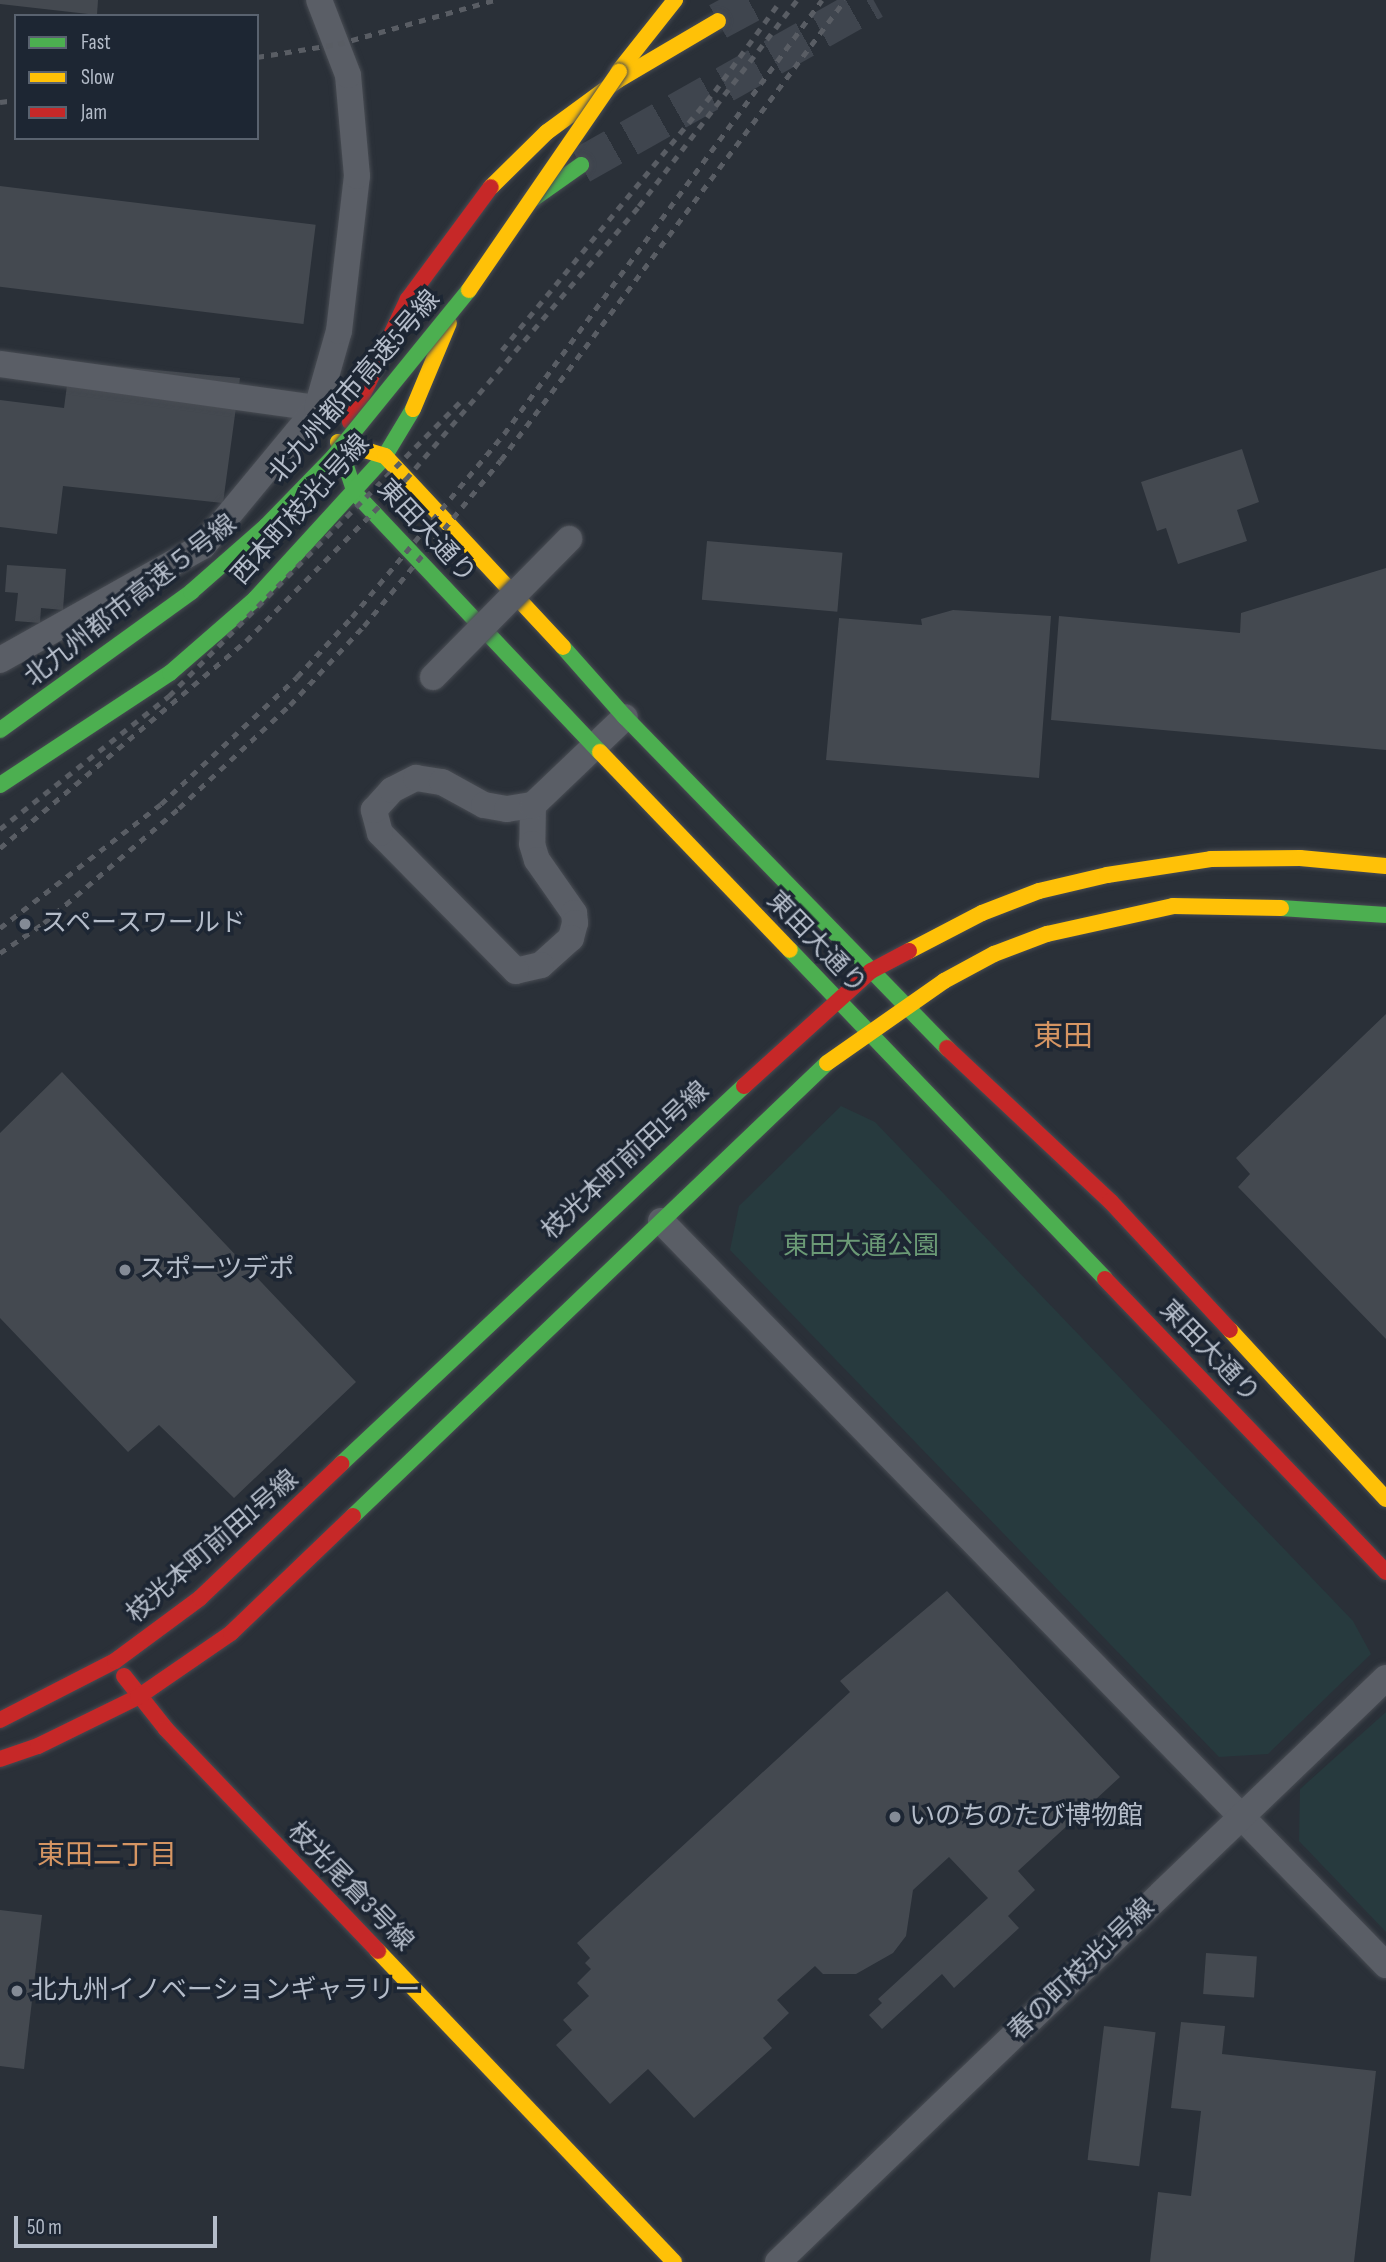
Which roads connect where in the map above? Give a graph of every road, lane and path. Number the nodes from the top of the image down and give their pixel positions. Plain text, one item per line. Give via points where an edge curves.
1 (319, 0) edge
2 (667, 0) edge
3 (675, 0) edge
4 (718, 21) tunnel mouth
5 (619, 72) junction
6 (582, 165) tunnel mouth
7 (0, 364) edge
8 (317, 408) junction
9 (338, 442) junction
10 (385, 456) junction
11 (355, 492) junction
12 (569, 539) dead end
13 (0, 660) edge
14 (433, 677) dead end
15 (625, 718) junction
16 (0, 727) edge
17 (595, 747) junction
18 (0, 785) edge
19 (533, 804) junction
20 (1386, 866) edge
21 (1386, 915) edge
22 (871, 971) junction
23 (835, 1000) junction
24 (905, 1008) junction
25 (869, 1031) junction
26 (661, 1221) junction
27 (1386, 1499) edge
28 (1386, 1572) edge
29 (114, 1661) junction
30 (1386, 1678) edge
31 (138, 1697) junction
32 (0, 1720) edge
33 (0, 1759) edge
34 (1241, 1815) junction
35 (1386, 1965) edge
36 (674, 2262) edge
37 (778, 2262) edge

1 - 8 street via 348,75 357,176 339,331
2 - 5 main road
3 - 5 main road
4 - 9 main road, 西本町枝光1号線 via 618,79 547,132 481,197 408,299 360,406
5 - 16 main road, 北九州都市高速5号線, bridge via 463,299 334,456 266,526 191,592
6 - 10 main road, 西本町枝光1号線 via 531,200 482,250 414,408
7 - 8 street
8 - 13 street via 203,546
9 - 10 main road, 東田大通り
9 - 11 main road, 東田大通り
9 - 16 main road, 西本町枝光1号線 via 253,536 170,607
10 - 11 main road, 西本町枝光1号線
10 - 15 main road, 東田大通り via 488,561
11 - 17 main road, 東田大通り
11 - 18 main road, 西本町枝光1号線 via 255,599 170,673
12 - 14 street, bridge
15 - 17 street
15 - 22 main road, 東田大通り
17 - 19 street
17 - 23 main road, 東田大通り
19 - 19 street via 532,844 537,860 574,913 575,923 571,938 541,965 516,971 380,833 373,818 378,803 416,778 442,782 484,805
20 - 22 main road, 枝光本町前田1号線 via 1300,858 1211,859 1107,875 1040,891 982,913
21 - 24 main road via 1251,905 1162,908 1047,934 995,954
22 - 23 main road, 枝光本町前田1号線
22 - 24 main road, 東田大通り
23 - 25 main road, 東田大通り
23 - 29 main road, 枝光本町前田1号線 via 200,1598
24 - 25 main road
24 - 27 main road, 東田大通り via 1110,1201
25 - 26 main road via 821,1067
25 - 28 main road, 東田大通り
26 - 31 main road via 286,1583 231,1633
26 - 34 street
29 - 31 main road, 枝光尾倉3号線
29 - 32 main road, 枝光本町前田1号線
30 - 34 street, 春の町枝光1号線
31 - 33 main road via 38,1746
31 - 36 main road, 枝光尾倉3号線
34 - 35 street
34 - 37 street, 春の町枝光1号線

